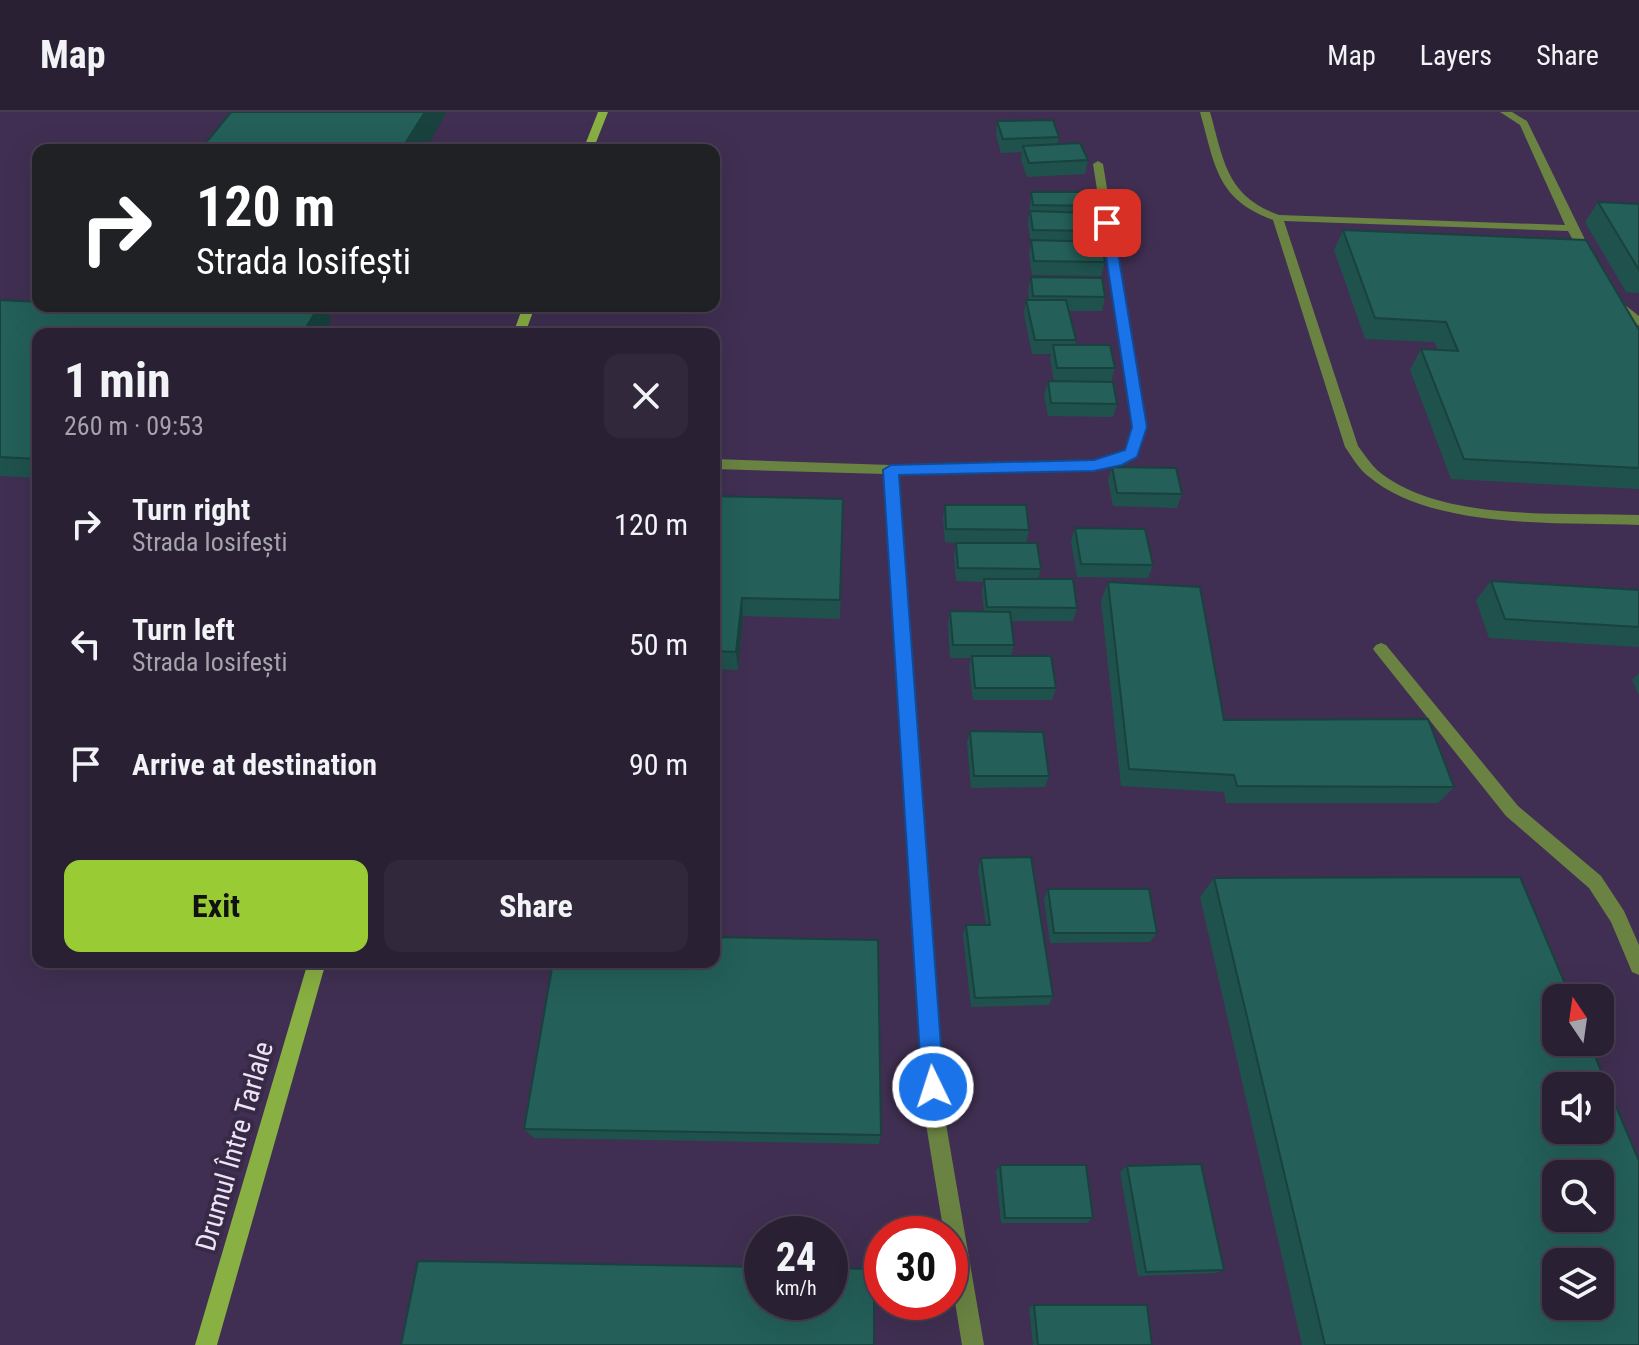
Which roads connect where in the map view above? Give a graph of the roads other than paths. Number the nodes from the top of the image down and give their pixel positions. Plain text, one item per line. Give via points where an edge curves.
1 (603, 112) edge
2 (1205, 112) edge
3 (1505, 112) edge
4 (590, 144) edge
5 (1098, 164) dead end
6 (1278, 218) junction
7 (1572, 228) junction
8 (1595, 269) edge
9 (1611, 295) edge
10 (1639, 322) edge
11 (720, 464) edge
12 (891, 470) junction
13 (1639, 520) edge
14 (1381, 649) dead end
15 (1639, 966) edge
16 (315, 968) edge
17 (206, 1345) edge
18 (973, 1345) edge

1 - 4 main road
2 - 6 street via 1227,184 1250,211
3 - 7 street via 1524,123
5 - 12 street via 1140,427 1132,453 1094,465
6 - 7 street
6 - 13 street via 1352,447 1375,476 1419,500 1467,512
7 - 8 street
9 - 10 street
11 - 12 street
12 - 18 street via 935,1118
14 - 15 street via 1512,811 1595,882 1618,917
16 - 17 main road, Drumul Între Tarlale

